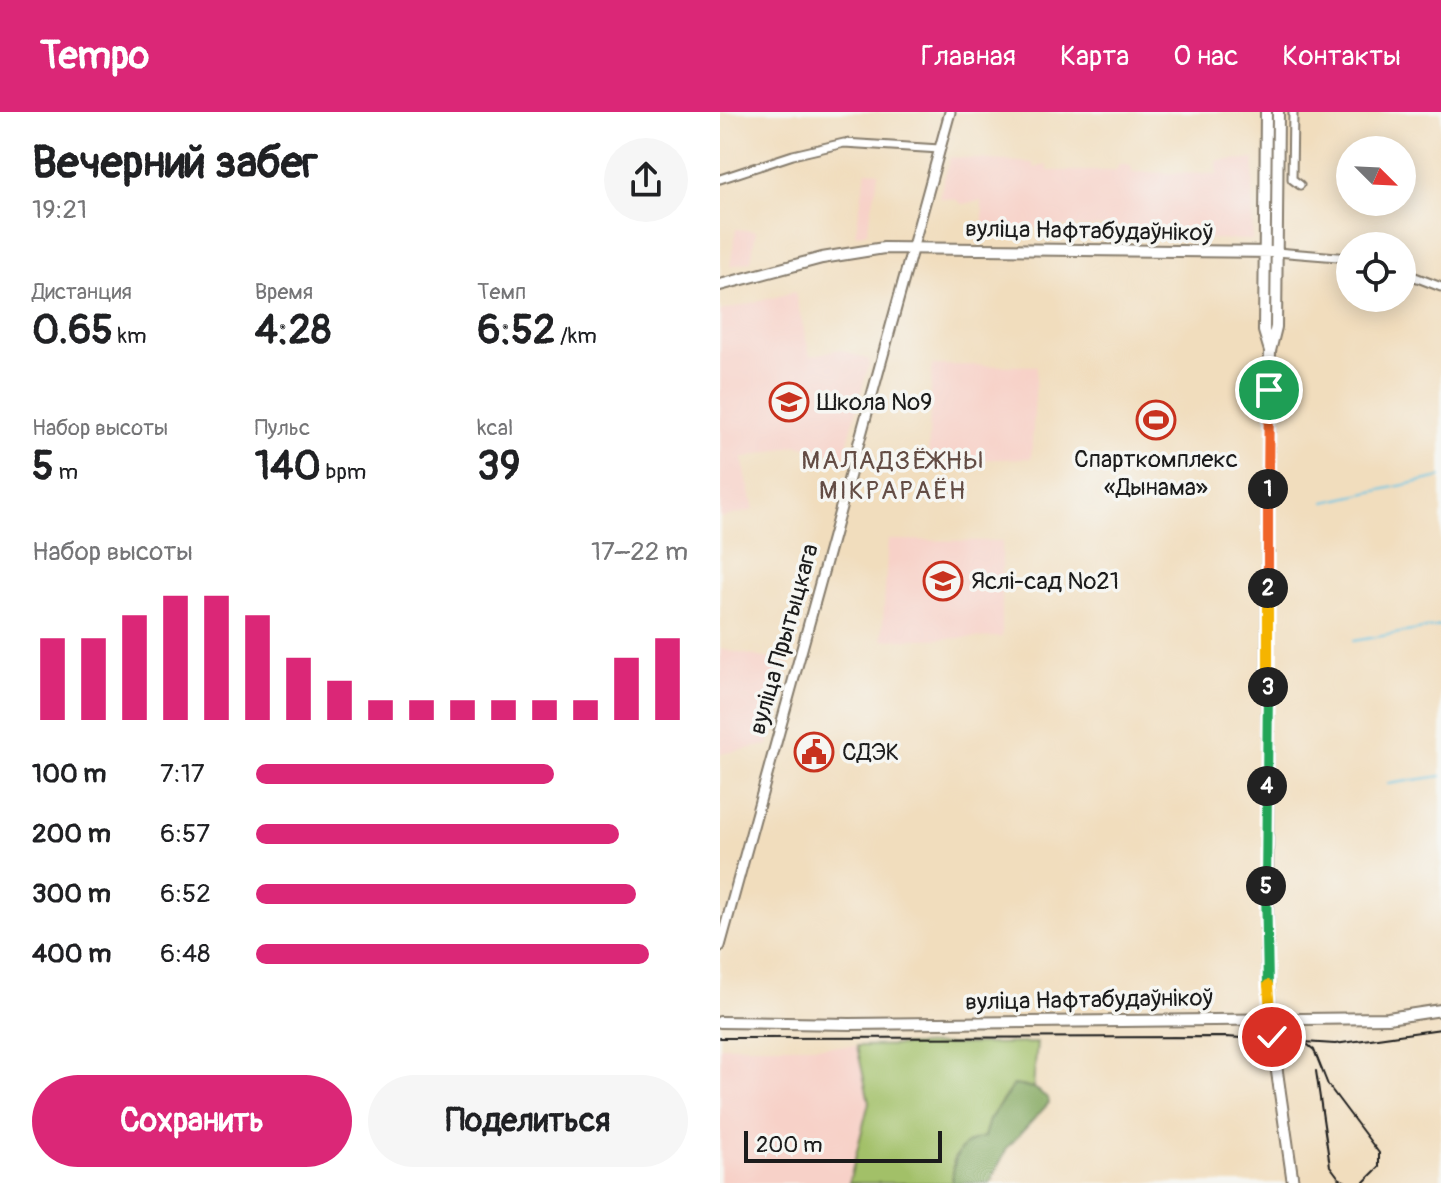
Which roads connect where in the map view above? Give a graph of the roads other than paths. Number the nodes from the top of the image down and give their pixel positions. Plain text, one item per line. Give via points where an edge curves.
1 (950, 112) edge
2 (1266, 112) edge
3 (1278, 112) edge
4 (1293, 112) edge
5 (940, 149) junction
6 (720, 179) edge
7 (1271, 188) junction
8 (913, 246) junction
9 (1270, 252) junction
10 (1336, 257) edge
11 (1416, 277) edge
12 (720, 285) edge
13 (1441, 287) edge
14 (720, 946) edge
15 (1441, 1010) edge
16 (1271, 1017) junction
17 (720, 1022) edge
18 (1293, 1183) edge

1 - 5 street, вуліца Прытыцкага
2 - 7 main road
3 - 7 main road
4 - 7 street via 1296,183
5 - 6 street via 844,143
5 - 8 street, вуліца Прытыцкага
7 - 9 main road
8 - 9 main road, вуліца Нафтабудаўнікоў
8 - 12 main road, вуліца Нафтабудаўнікоў via 822,258
8 - 14 street, вуліца Прытыцкага
9 - 10 street
9 - 16 main road via 1276,334 1270,351 1266,875
11 - 13 street
15 - 16 main road, вуліца Нафтабудаўнікоў via 1388,1018
16 - 17 main road, вуліца Нафтабудаўнікоў
16 - 18 main road

